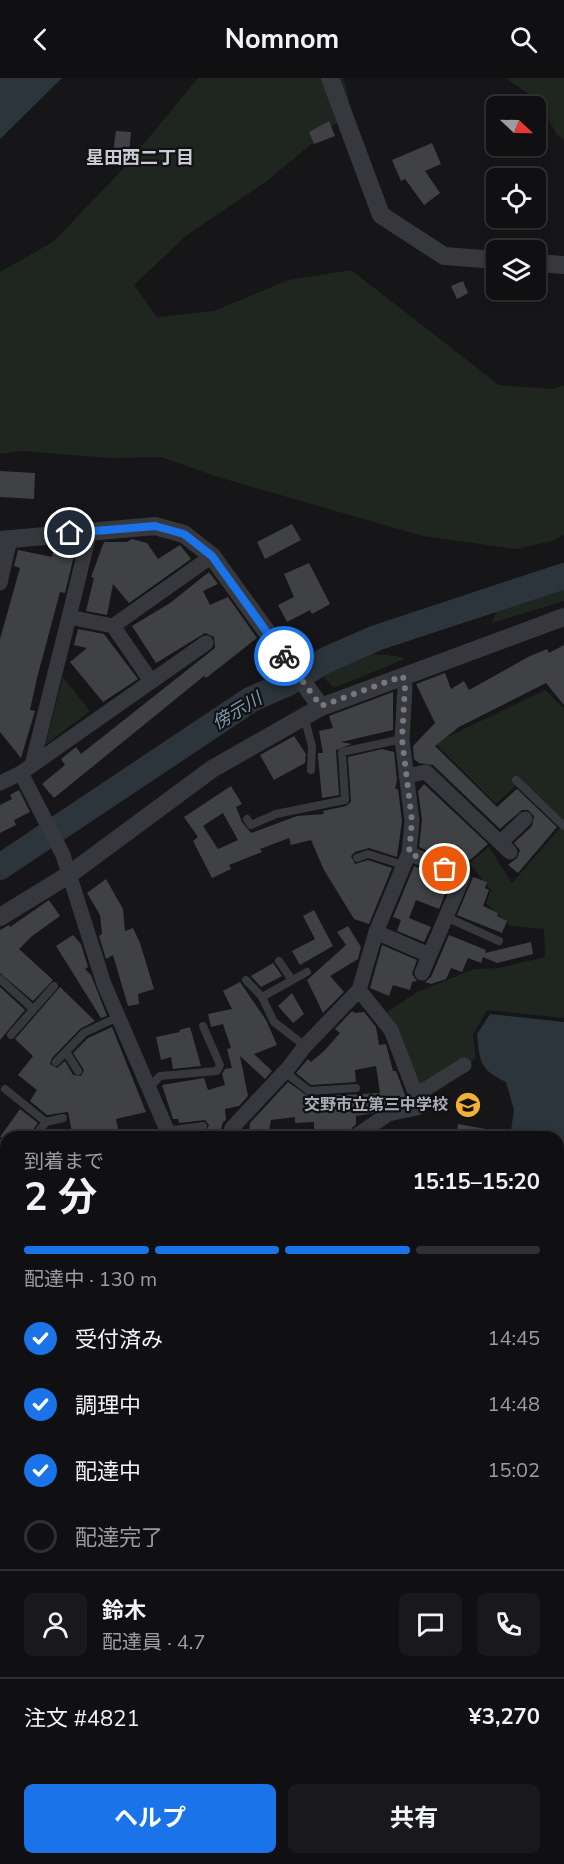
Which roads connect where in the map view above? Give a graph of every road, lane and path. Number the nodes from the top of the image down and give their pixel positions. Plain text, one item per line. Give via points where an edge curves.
1 (330, 78) edge
2 (486, 259) edge
3 (546, 264) edge
4 (564, 265) edge
5 (90, 531) junction
6 (5, 539) edge
7 (212, 556) junction
8 (0, 583) edge
9 (69, 617) junction
10 (564, 617) edge
11 (113, 627) junction
12 (206, 643) dead end
13 (403, 676) junction
14 (151, 681) junction
15 (321, 706) junction
16 (304, 716) junction
17 (402, 739) junction
18 (27, 769) junction
19 (311, 770) dead end
20 (406, 776) junction
21 (516, 780) dead end
22 (0, 783) edge
23 (345, 800) junction
24 (344, 810) dead end
25 (247, 819) dead end
26 (525, 819) dead end
27 (564, 826) edge
28 (357, 858) dead end
29 (406, 859) junction
30 (70, 874) junction
31 (0, 916) edge
32 (446, 917) junction
33 (376, 933) junction
34 (499, 941) dead end
35 (429, 956) junction
36 (279, 961) dead end
37 (307, 972) dead end
38 (422, 973) dead end
39 (0, 979) edge
40 (246, 980) dead end
41 (291, 980) junction
42 (54, 986) dead end
43 (359, 990) junction
44 (262, 997) junction
45 (32, 1008) junction
46 (118, 1017) junction
47 (203, 1026) dead end
48 (11, 1035) dead end
49 (305, 1046) junction
50 (66, 1052) junction
51 (56, 1062) dead end
52 (464, 1065) dead end
53 (78, 1071) dead end
54 (285, 1072) junction
55 (149, 1088) junction
56 (356, 1088) dead end
57 (6, 1089) dead end
58 (416, 1095) junction
59 (63, 1118) dead end
60 (46, 1122) junction
61 (203, 1126) dead end
62 (39, 1131) edge
63 (167, 1131) edge
64 (181, 1131) edge
65 (231, 1131) edge
66 (364, 1131) edge

1 - 2 street via 381,214 444,256
3 - 4 street
5 - 6 street
5 - 7 street via 155,526 184,534
5 - 9 street
6 - 8 street
7 - 11 street
7 - 15 street
9 - 11 street
9 - 18 street
10 - 13 street
11 - 14 street
12 - 14 street
13 - 15 street
13 - 17 street
14 - 18 street
15 - 16 street
16 - 19 lane via 312,746
16 - 30 street via 212,769
17 - 20 street
17 - 23 lane via 342,752
18 - 22 street
18 - 30 street
20 - 26 street via 426,772 476,828 506,847
20 - 29 street via 412,821
21 - 27 lane
23 - 24 lane
23 - 25 lane via 276,814 251,825
28 - 29 lane via 368,854
29 - 32 street via 463,877
29 - 33 street
30 - 31 street
30 - 46 street via 82,920
32 - 34 lane
32 - 35 street
33 - 35 street
33 - 43 street
35 - 38 street
36 - 41 lane
37 - 41 lane
39 - 45 lane
40 - 44 lane
41 - 44 lane
42 - 45 lane
43 - 49 street
43 - 58 street via 391,1030
44 - 49 lane via 274,1022
45 - 48 lane
46 - 50 lane via 84,1033
46 - 55 street
47 - 55 lane via 220,1065 217,1071 160,1076
49 - 54 street
50 - 51 lane
50 - 53 lane
52 - 58 street
54 - 56 lane via 309,1091
54 - 65 street
55 - 63 street
57 - 60 lane
58 - 66 street via 417,1108 388,1114
59 - 60 lane
60 - 62 lane
61 - 64 lane

